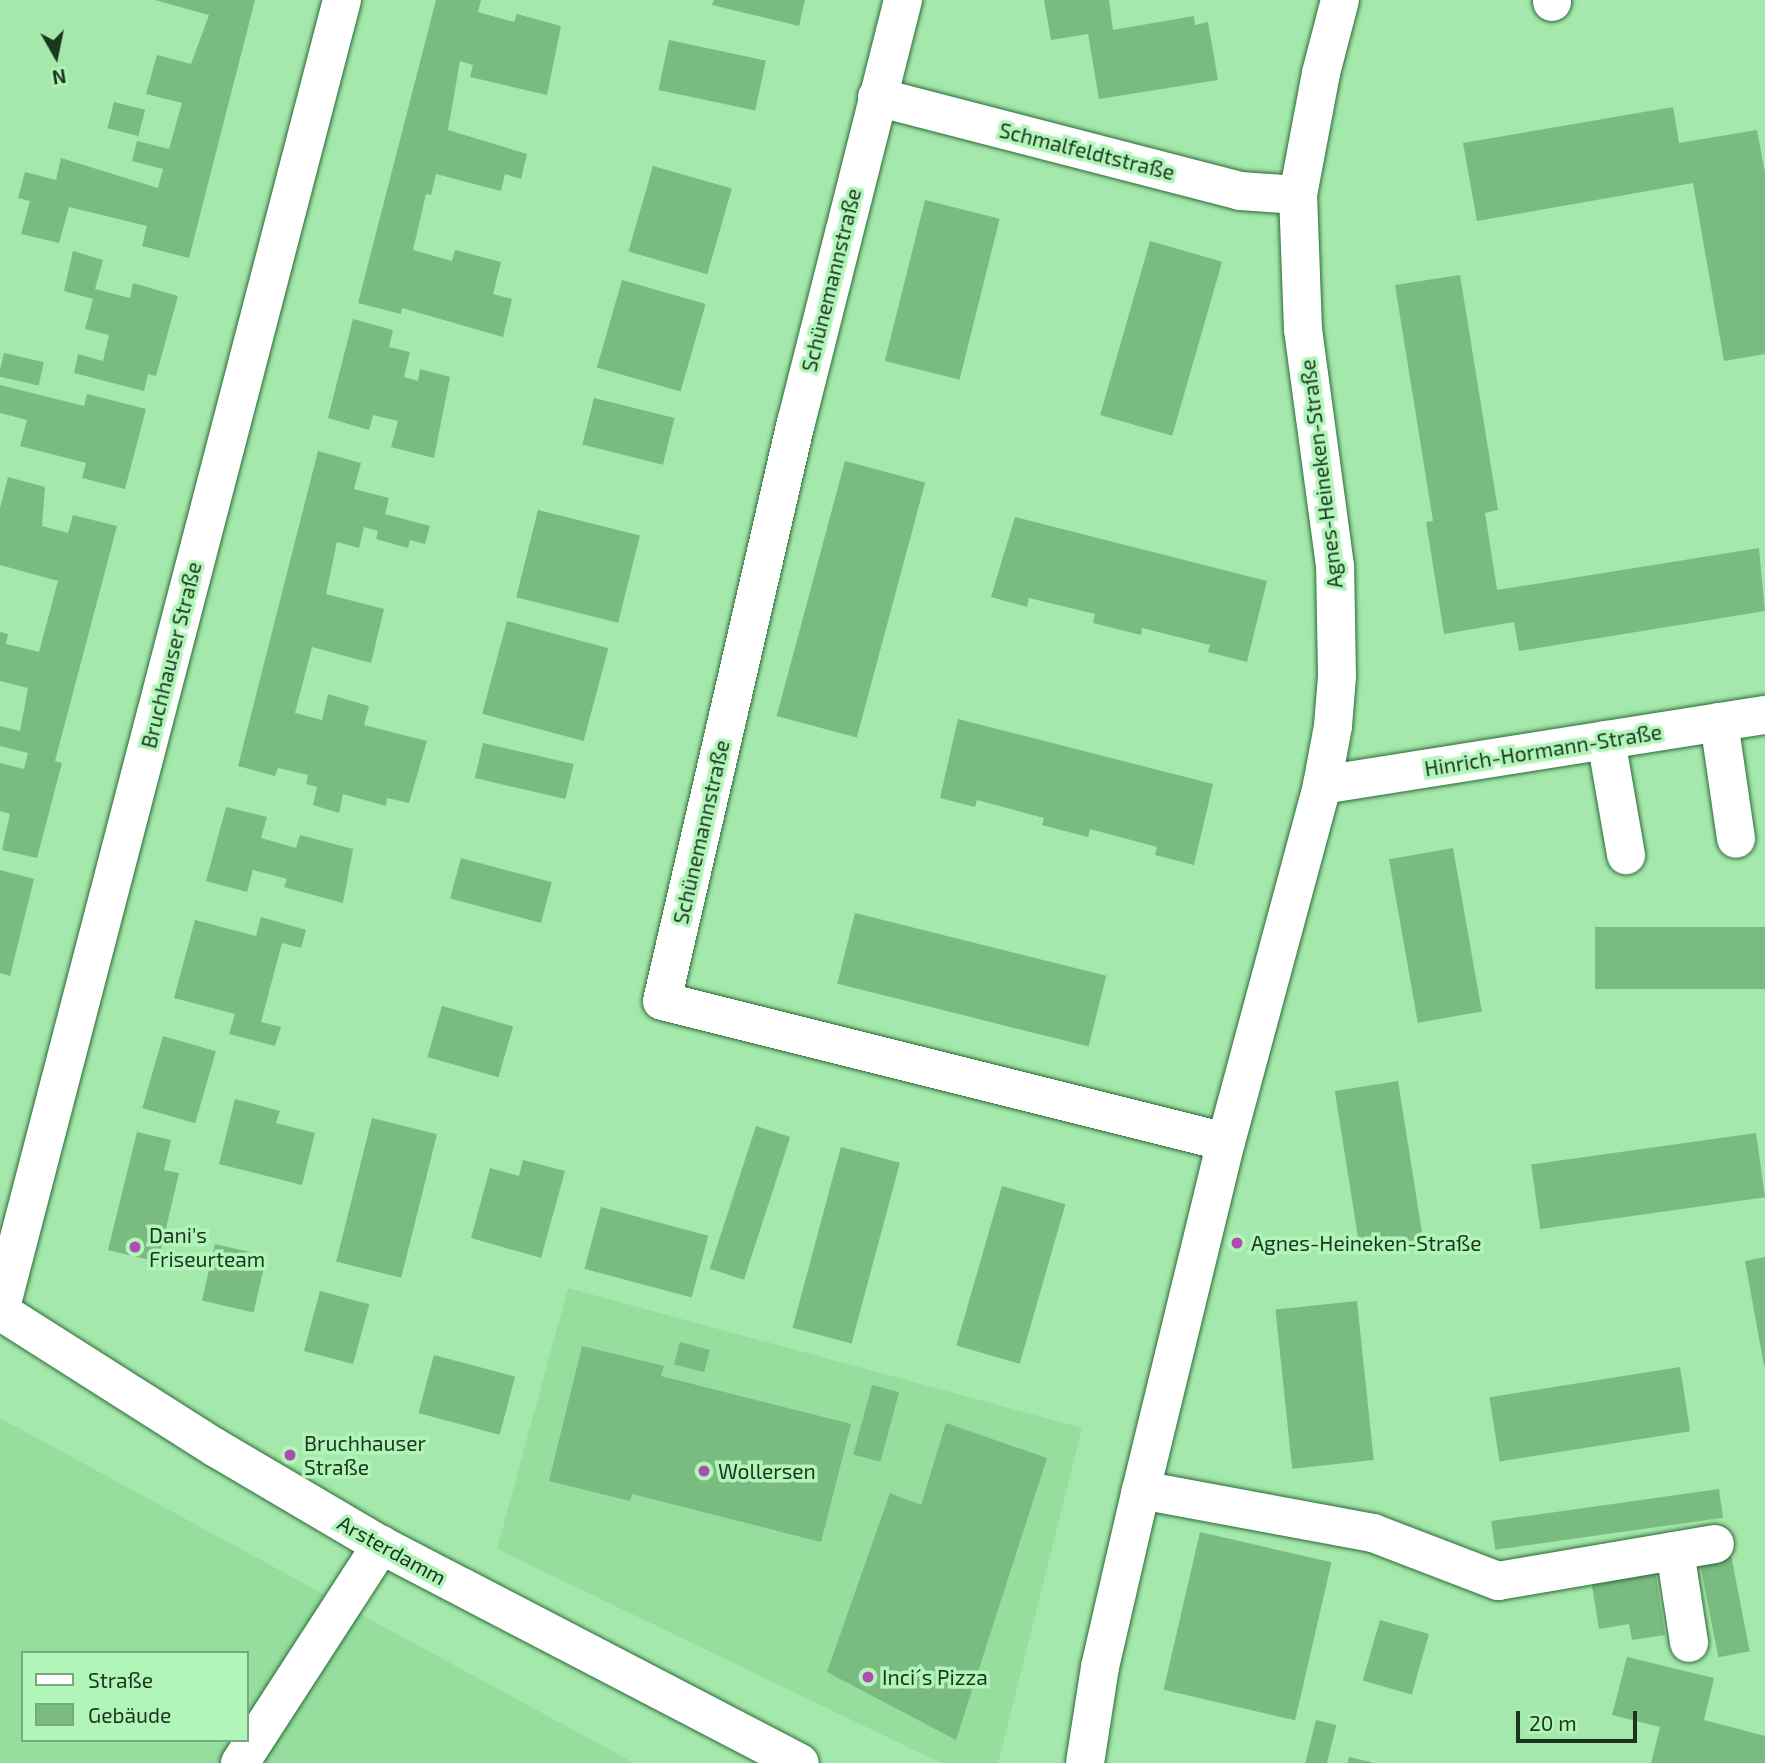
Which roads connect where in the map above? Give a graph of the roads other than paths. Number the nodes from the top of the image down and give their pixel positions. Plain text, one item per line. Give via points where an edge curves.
1 (342, 0) edge
2 (903, 0) edge
3 (1340, 0) edge
4 (877, 97) junction
5 (1298, 195) junction
6 (1765, 715) edge
7 (1719, 722) junction
8 (1606, 740) junction
9 (1322, 785) junction
10 (1736, 839) dead end
11 (1626, 855) dead end
12 (1226, 1142) junction
13 (0, 1311) edge
14 (1141, 1490) junction
15 (1715, 1544) dead end
16 (381, 1545) junction
17 (1675, 1551) junction
18 (1689, 1643) dead end
19 (240, 1763) edge
20 (800, 1763) edge
21 (1085, 1763) edge

1 - 13 street, Bruchhauser Straße
2 - 4 street
3 - 5 street, Agnes-Heineken-Straße
4 - 5 street, Schmalfeldtstraße via 1240,191
4 - 12 street, Schünemannstraße via 796,422 662,1001
5 - 9 street, Agnes-Heineken-Straße via 1303,330 1335,566 1337,676
6 - 7 street, Hinrich-Hormann-Straße
7 - 8 street, Hinrich-Hormann-Straße
7 - 10 street
8 - 9 street, Hinrich-Hormann-Straße
8 - 11 street
9 - 12 street, Agnes-Heineken-Straße
12 - 14 street, Agnes-Heineken-Straße
13 - 16 street, Arsterdamm via 216,1448
14 - 17 street via 1373,1534 1498,1581
14 - 21 street, Agnes-Heineken-Straße via 1100,1667
15 - 17 street
16 - 19 street
16 - 20 street, Arsterdamm
17 - 18 street

